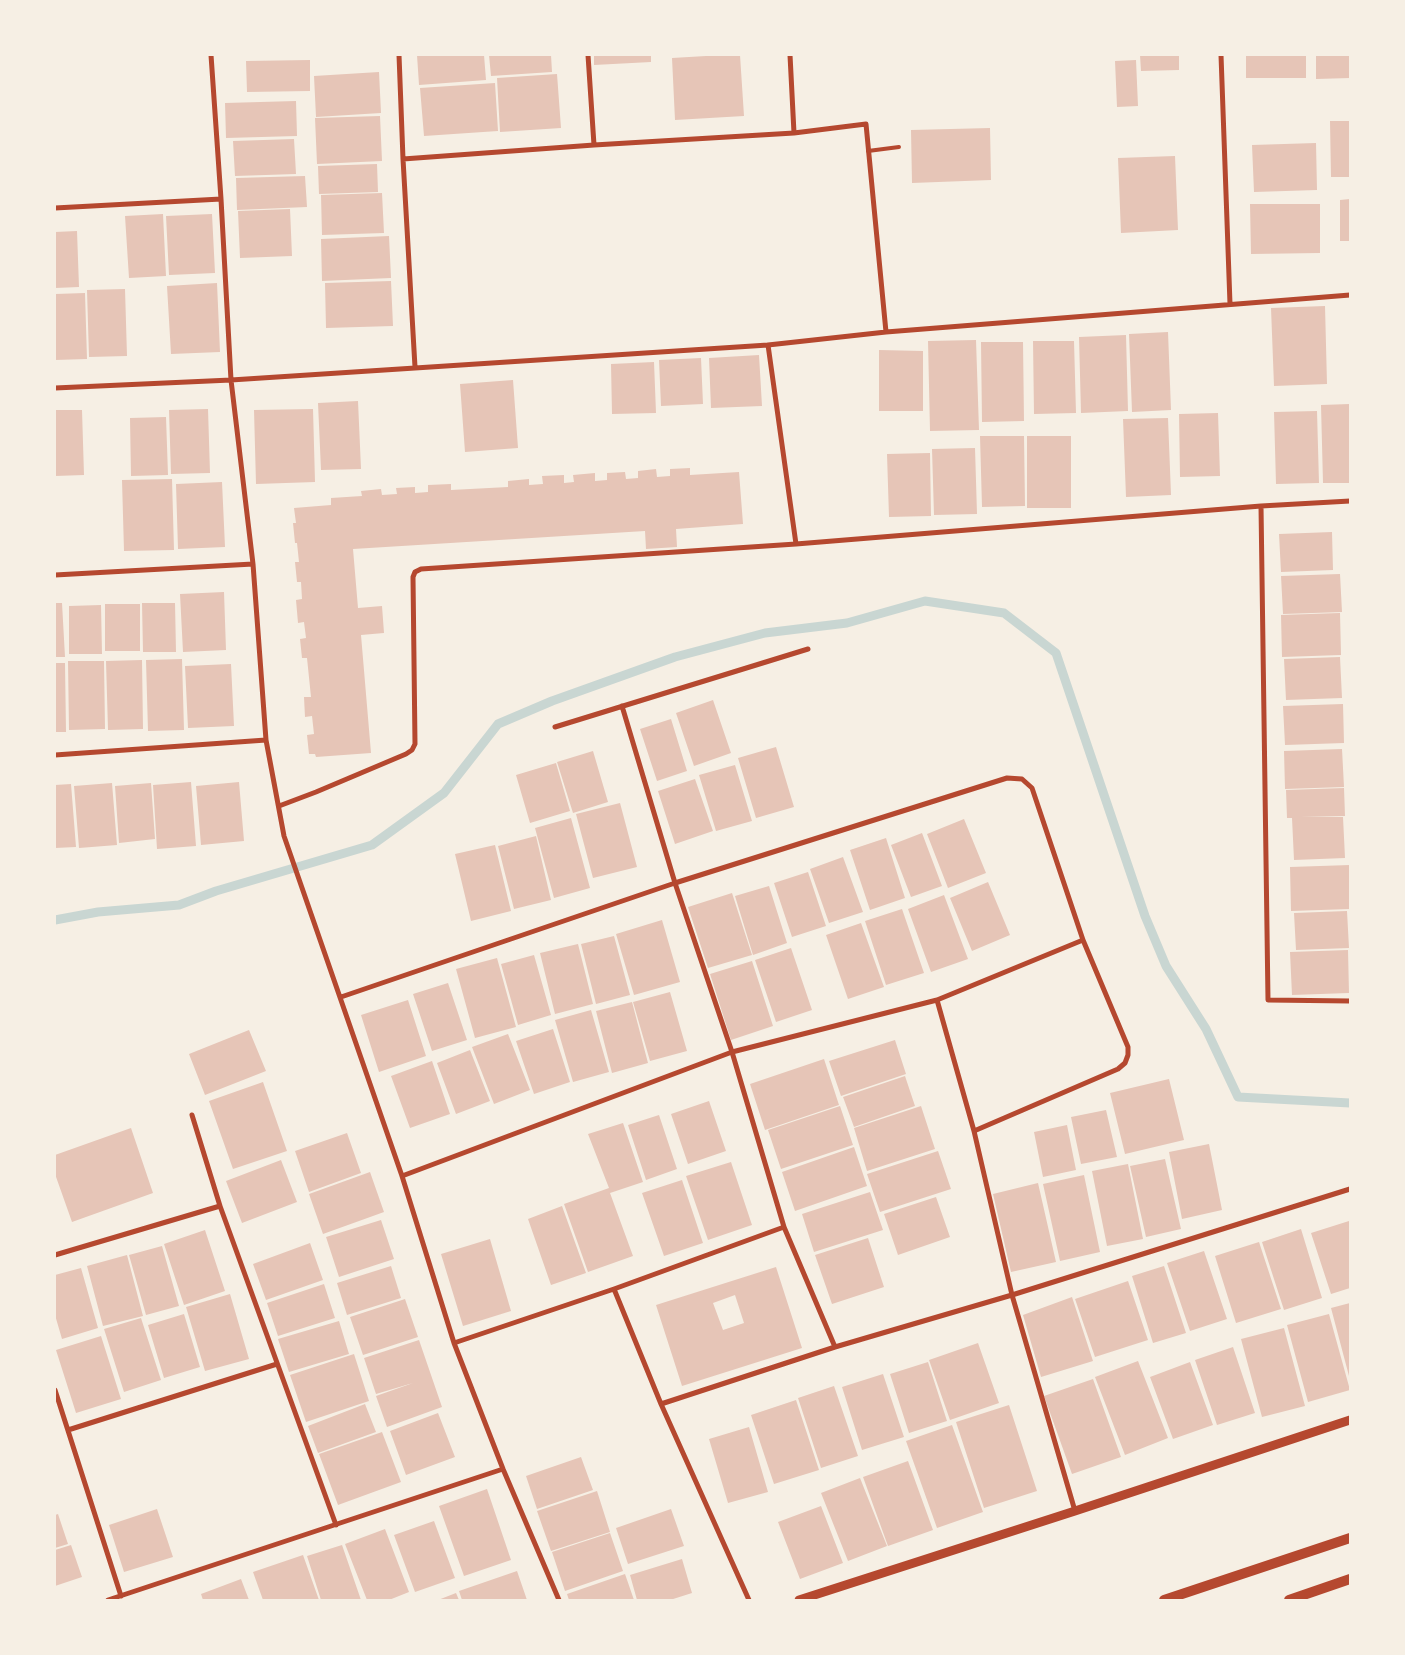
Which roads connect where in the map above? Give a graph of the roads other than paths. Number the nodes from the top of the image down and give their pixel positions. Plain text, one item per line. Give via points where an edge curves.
1 (211, 55) edge
2 (399, 55) edge
3 (588, 55) edge
4 (790, 55) edge
5 (1221, 55) edge
6 (794, 133) junction
7 (594, 145) junction
8 (898, 147) dead end
9 (868, 151) junction
10 (403, 160) junction
11 (221, 199) junction
12 (55, 208) edge
13 (1350, 295) edge
14 (1230, 304) junction
15 (886, 332) junction
16 (768, 345) junction
17 (415, 367) junction
18 (231, 380) junction
19 (55, 388) edge
20 (1350, 501) edge
21 (1261, 506) junction
22 (796, 544) junction
23 (253, 564) junction
24 (55, 575) edge
25 (808, 649) dead end
26 (622, 706) junction
27 (554, 727) dead end
28 (266, 740) junction
29 (55, 755) edge
30 (279, 806) junction
31 (675, 883) junction
32 (1083, 940) junction
33 (341, 997) junction
34 (937, 1000) junction
35 (1350, 1001) edge
36 (732, 1052) junction
37 (192, 1115) dead end
38 (974, 1131) junction
39 (402, 1176) junction
40 (1350, 1189) edge
41 (220, 1206) junction
42 (784, 1227) junction
43 (55, 1255) edge
44 (614, 1290) junction
45 (1012, 1295) junction
46 (454, 1343) junction
47 (835, 1347) junction
48 (277, 1364) junction
49 (55, 1390) edge
50 (661, 1404) junction
51 (1350, 1420) edge
52 (68, 1430) junction
53 (503, 1469) junction
54 (1075, 1511) junction
55 (336, 1524) junction
56 (1350, 1538) edge
57 (1350, 1579) edge
58 (120, 1596) junction
59 (108, 1600) edge
60 (559, 1600) edge
61 (749, 1600) edge
62 (799, 1600) edge
63 (1164, 1600) edge
64 (1289, 1600) edge

1 - 11 street
2 - 10 street
3 - 7 street
4 - 6 street
5 - 14 street
6 - 7 street
6 - 9 street via 866,124
7 - 10 street
8 - 9 lane
9 - 15 street
10 - 17 street
11 - 12 street
11 - 18 street
13 - 14 street
14 - 15 street
15 - 16 street
16 - 17 street
16 - 22 street
17 - 18 street
18 - 19 street
18 - 23 street
20 - 21 street
21 - 22 street
21 - 35 street via 1268,1000
22 - 30 street via 421,569 415,572 412,577 415,744 412,750
23 - 24 street
23 - 28 street
25 - 26 street
26 - 27 street
26 - 31 street
28 - 29 street
28 - 30 street
30 - 33 street via 284,836
31 - 32 street via 1007,778 1022,779 1032,788
31 - 33 street
31 - 36 street
32 - 34 street
32 - 38 street via 1128,1047 1125,1063 1118,1069
33 - 39 street
34 - 36 street
34 - 38 street
36 - 39 street
36 - 42 street
37 - 41 street
38 - 45 street
39 - 46 street
40 - 45 street
41 - 43 street
41 - 48 street
42 - 44 street
42 - 47 street
44 - 46 street
44 - 50 street
45 - 47 street
45 - 54 street
46 - 53 street
47 - 50 street
48 - 52 street
48 - 55 street
49 - 52 street
50 - 61 street
51 - 54 street
52 - 58 street
53 - 55 street
53 - 60 street
54 - 62 street
55 - 58 street
56 - 63 main road
57 - 64 main road
58 - 59 street

